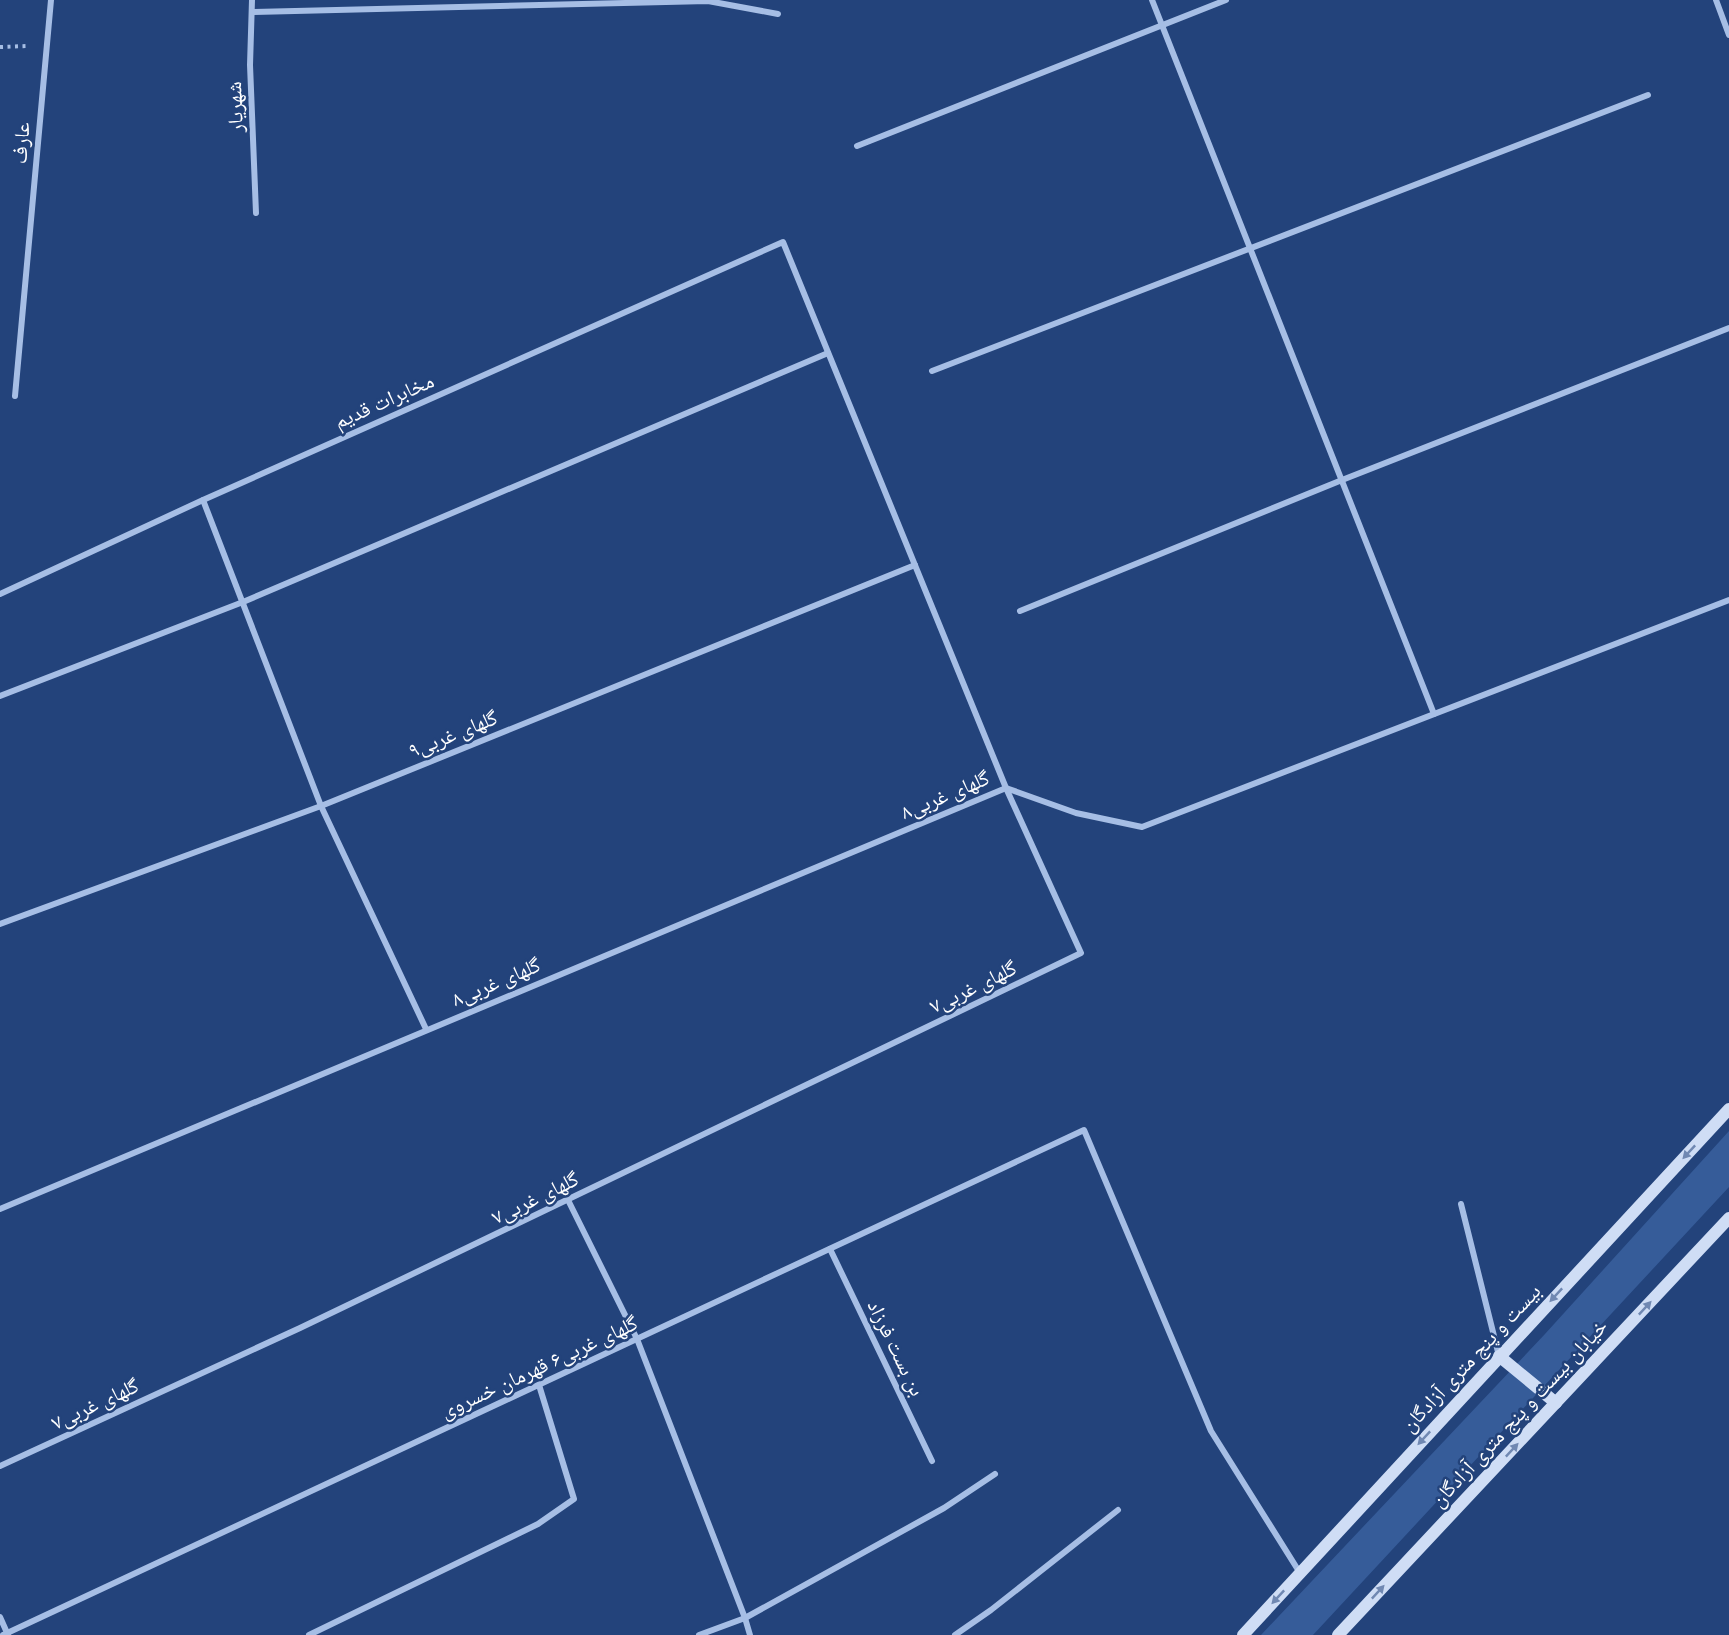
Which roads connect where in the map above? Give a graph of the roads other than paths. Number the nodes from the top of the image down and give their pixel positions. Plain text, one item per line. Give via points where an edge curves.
1 (51, 0) edge
2 (252, 0) edge
3 (1152, 0) edge
4 (1226, 0) edge
5 (1716, 0) edge
6 (252, 12) junction
7 (778, 14) dead end
8 (1162, 26) junction
9 (1729, 35) edge
10 (1648, 95) dead end
11 (857, 146) dead end
12 (256, 213) dead end
13 (1250, 248) junction
14 (1729, 328) edge
15 (828, 353) junction
16 (932, 371) dead end
17 (15, 396) dead end
18 (1341, 480) junction
19 (203, 500) junction
20 (915, 565) junction
21 (0, 594) edge
22 (1729, 600) edge
23 (243, 602) junction
24 (1020, 611) dead end
25 (0, 696) edge
26 (1434, 714) junction
27 (1006, 788) junction
28 (321, 806) junction
29 (0, 924) edge
30 (426, 1029) junction
31 (1729, 1109) edge
32 (568, 1200) junction
33 (1461, 1203) dead end
34 (0, 1209) edge
35 (1729, 1218) edge
36 (830, 1249) junction
37 (637, 1339) junction
38 (1499, 1356) junction
39 (539, 1385) junction
40 (1556, 1403) junction
41 (932, 1461) dead end
42 (0, 1466) edge
43 (995, 1474) dead end
44 (1118, 1510) dead end
45 (1300, 1573) junction
46 (0, 1617) edge
47 (745, 1618) junction
48 (6, 1635) edge
49 (309, 1635) edge
50 (699, 1635) edge
51 (750, 1635) edge
52 (955, 1635) edge
53 (1243, 1635) edge
54 (1338, 1635) edge

1 - 17 street, عارف
2 - 6 street, شهریار
3 - 8 street
4 - 8 street
5 - 9 street
6 - 7 street via 708,1
6 - 12 street, شهریار via 250,65
8 - 11 street
8 - 13 street
10 - 13 street
13 - 16 street
13 - 18 street
14 - 18 street
15 - 19 street, مخابرات قدیم via 783,242
15 - 20 street
15 - 23 street
18 - 24 street
18 - 26 street
19 - 21 street, مخابرات قدیم
19 - 23 street
20 - 27 street
20 - 28 street, گلهای غربی۹
22 - 26 street
23 - 25 street
23 - 28 street
26 - 27 street via 1142,827 1076,813
27 - 30 street, گلهای غربی۸
27 - 32 street, گلهای غربی۷ via 1081,953
28 - 29 street, گلهای غربی۹
28 - 30 street
30 - 34 street, گلهای غربی۸
31 -> 38 main road, بیست و پنج متری آزادگان
32 - 37 street
32 - 42 street, گلهای غربی۷
33 - 38 street
40 -> 35 main road, خیابان بیست و پنج متری آزادگان
36 - 37 street, گلهای غربی۶ قهرمان خسروی
36 - 41 street, بن بست فرزاد
36 - 45 street, گلهای غربی۶ قهرمان خسروی via 1084,1130 1211,1431
37 - 39 street, گلهای غربی۶ قهرمان خسروی
37 - 47 street
38 - 40 main road
38 -> 45 main road, بیست و پنج متری آزادگان
39 - 48 street, گلهای غربی۶ قهرمان خسروی
39 - 49 street via 574,1499 537,1524
54 -> 40 main road, خیابان بیست و پنج متری آزادگان
43 - 47 street via 944,1508
44 - 52 street
45 -> 53 main road, بیست و پنج متری آزادگان
46 - 48 street
47 - 50 street
47 - 51 street

